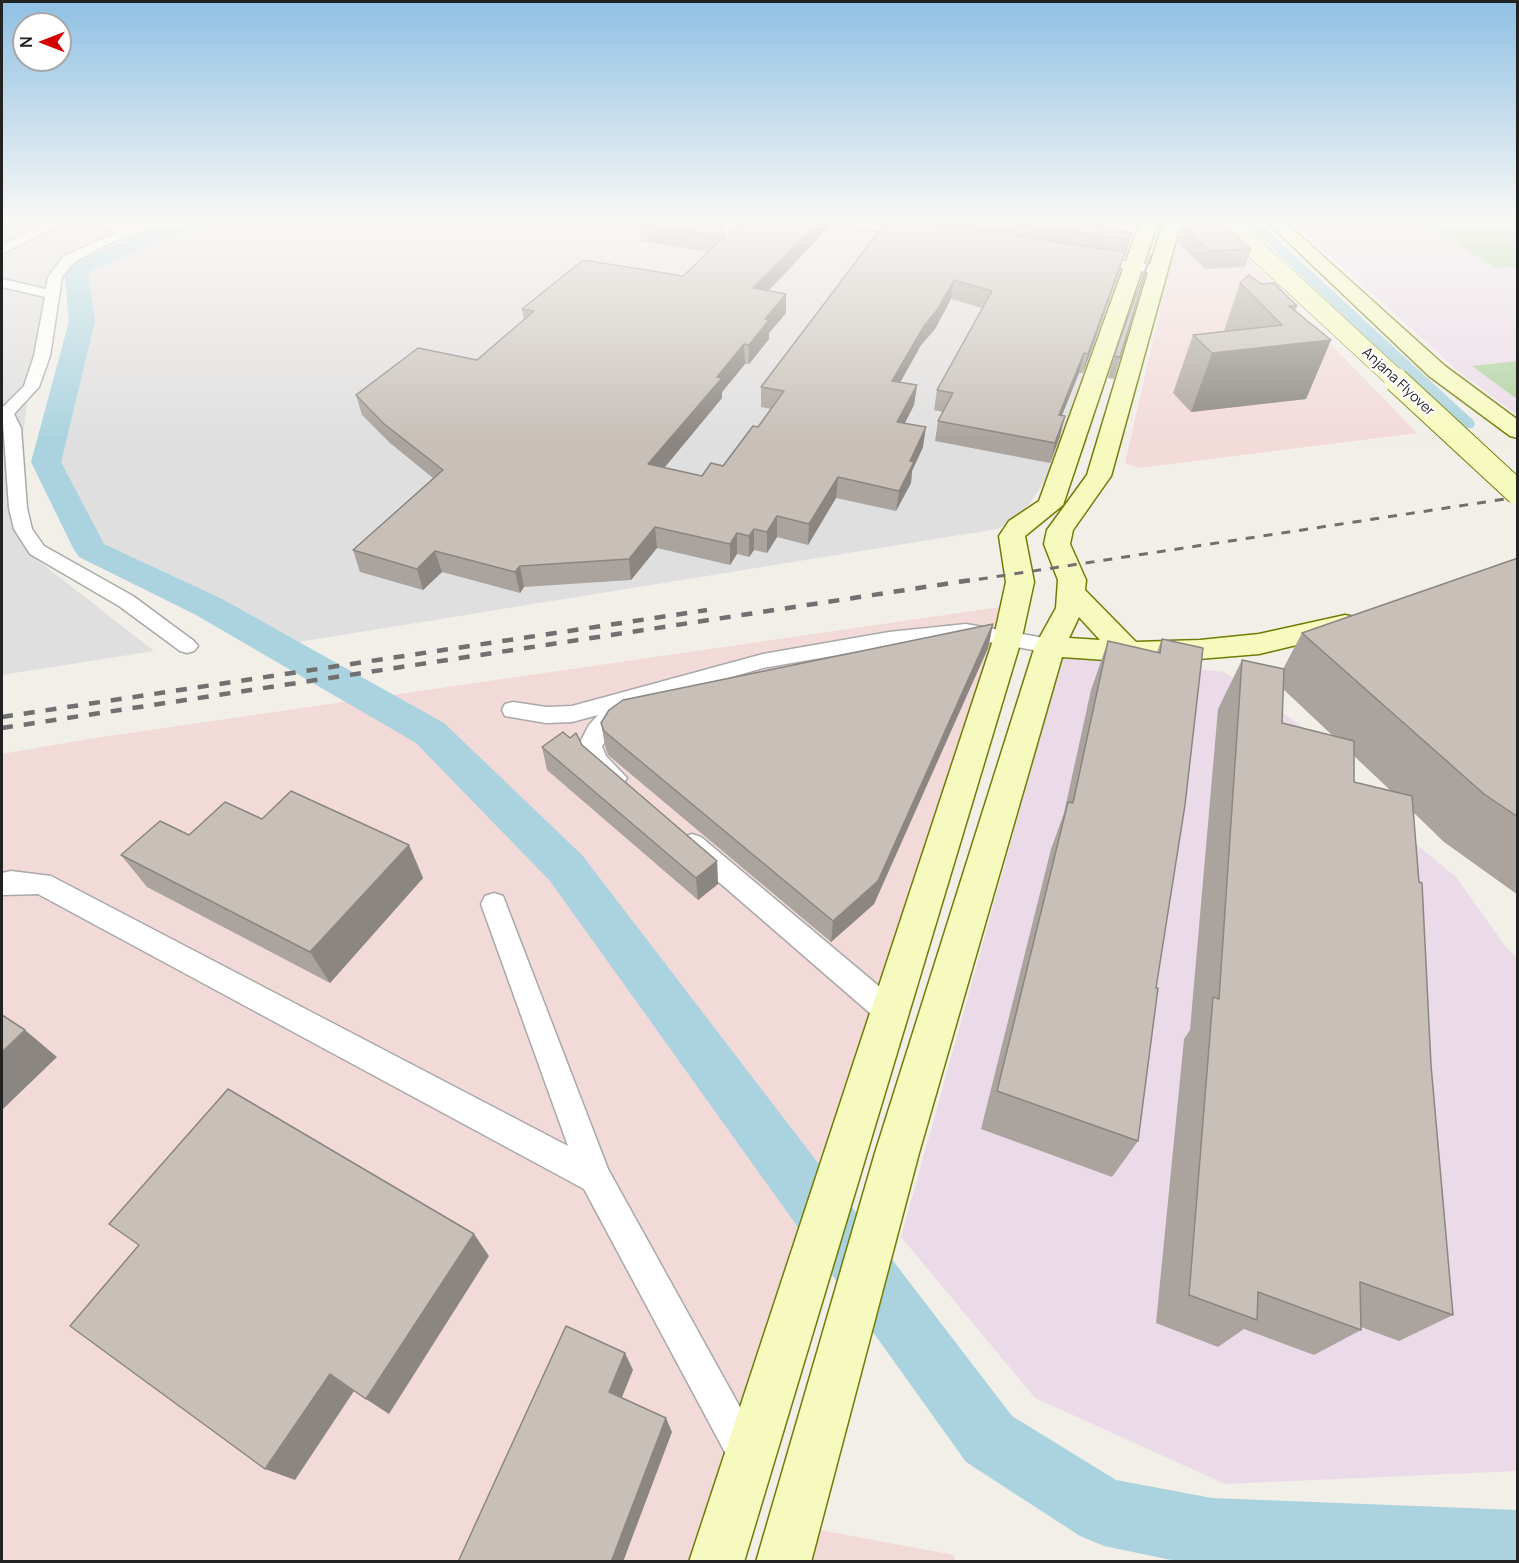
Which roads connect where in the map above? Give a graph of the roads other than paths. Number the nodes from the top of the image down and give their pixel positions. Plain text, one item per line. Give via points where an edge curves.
1 (51, 294) edge
2 (1137, 295) edge
3 (1142, 295) edge
4 (1305, 295) edge
5 (1354, 295) edge
6 (2, 414) edge
7 (1518, 431) edge
8 (1518, 493) edge
9 (21, 521) junction
10 (2, 524) edge
11 (1072, 594) junction
12 (1368, 619) edge
13 (1008, 637) junction
14 (187, 646) dead end
15 (1050, 646) junction
16 (1128, 652) junction
17 (611, 705) junction
18 (513, 710) dead end
19 (631, 792) edge
20 (676, 830) edge
21 (2, 884) edge
22 (494, 904) dead end
23 (889, 1012) junction
24 (595, 1178) junction
25 (753, 1442) junction
26 (716, 1562) edge
27 (783, 1562) edge

1 - 6 street via 42,356 31,387 13,408
2 - 13 main road via 1050,505 1018,525 1012,536 1020,582
3 - 11 main road via 1099,476 1060,530 1057,544 1072,580
4 - 8 main road, Anjana Flyover, bridge
5 - 7 main road via 1437,371
6 - 9 street via 13,428
9 - 10 street
9 - 14 street via 37,550 126,601
11 - 15 main road via 1070,608
11 - 16 main road
12 - 16 main road via 1259,644
13 - 15 street
13 - 17 street via 966,632 889,639 763,661
13 - 23 main road
15 - 16 main road
15 - 27 main road via 897,1153
17 - 18 street via 572,714
17 - 19 street via 609,719 590,746 596,761
20 - 23 street
21 - 24 street via 42,884
22 - 24 street
23 - 25 main road
24 - 25 street
25 - 26 main road

